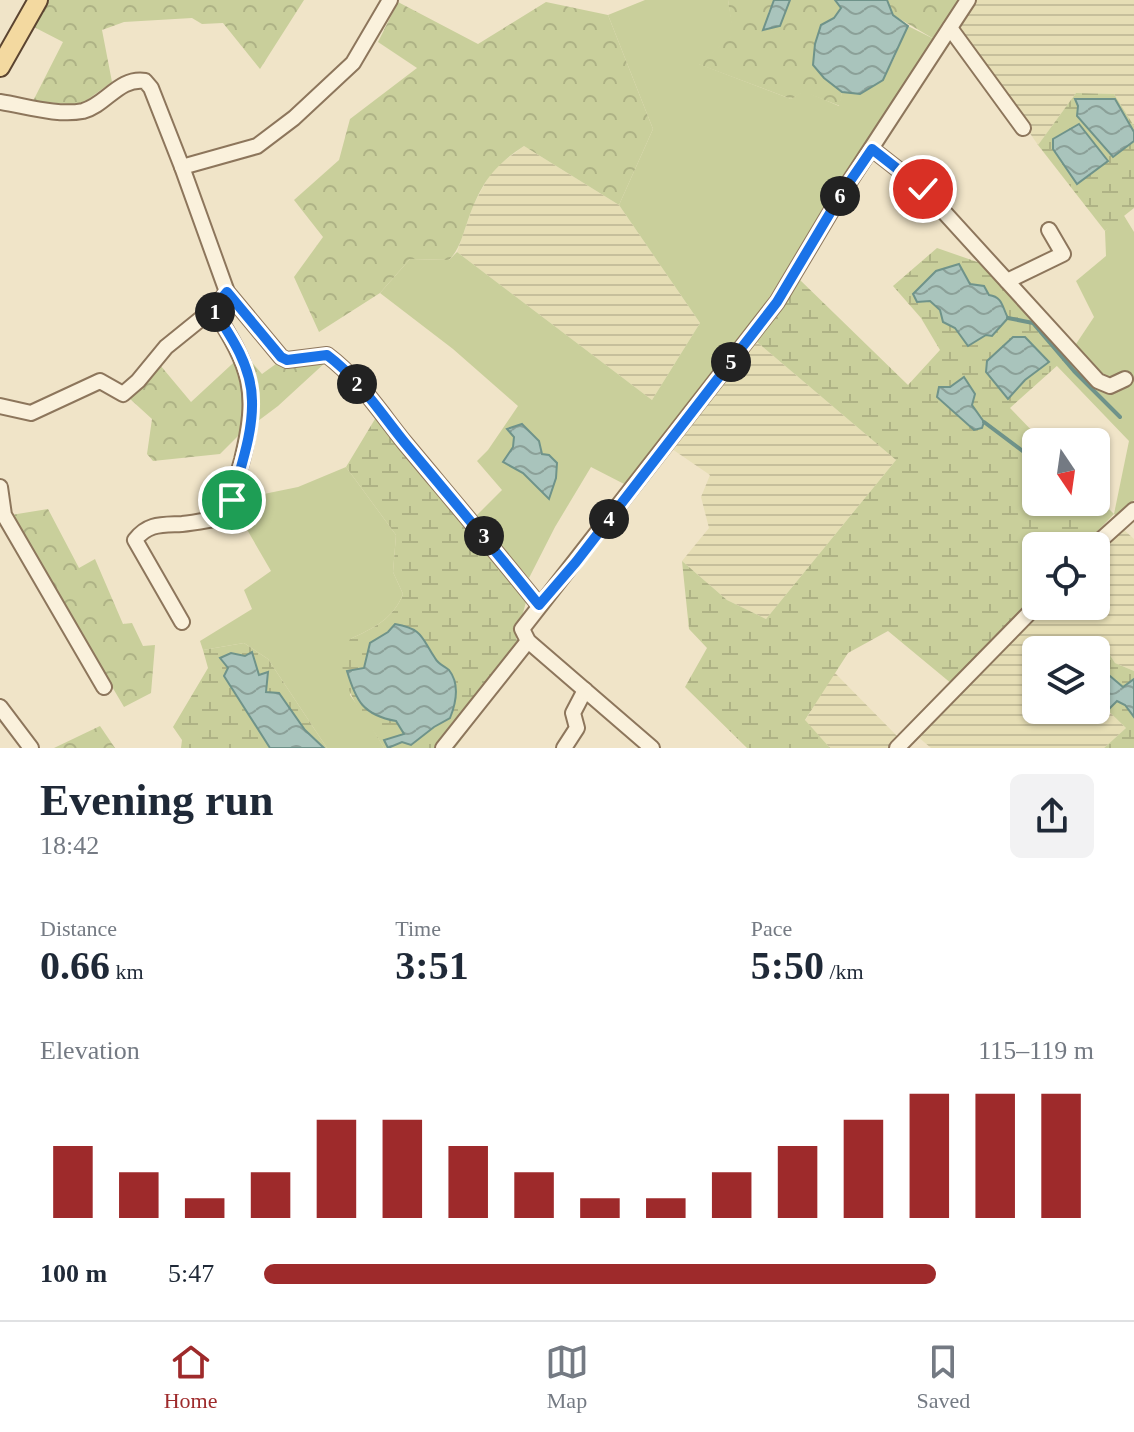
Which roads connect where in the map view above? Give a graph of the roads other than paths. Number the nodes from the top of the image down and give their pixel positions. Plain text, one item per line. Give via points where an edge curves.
1 (38, 0) edge
2 (390, 0) edge
3 (968, 0) edge
4 (950, 28) junction
5 (0, 67) edge
6 (0, 102) edge
7 (1023, 128) dead end
8 (872, 149) junction
9 (182, 167) junction
10 (1049, 230) dead end
11 (1007, 281) junction
12 (227, 292) junction
13 (213, 309) junction
14 (1125, 379) dead end
15 (0, 406) edge
16 (0, 487) edge
17 (1134, 510) edge
18 (1110, 532) edge
19 (539, 605) junction
20 (1022, 620) edge
21 (182, 622) dead end
22 (528, 641) junction
23 (104, 687) dead end
24 (585, 690) junction
25 (0, 707) edge
26 (31, 748) edge
27 (443, 748) edge
28 (564, 748) edge
29 (652, 748) edge
30 (897, 748) edge

1 - 5 main road
2 - 9 street via 353,63 294,118 257,146
3 - 4 street
4 - 7 street
4 - 8 street
6 - 9 street via 85,111 124,84 145,81
8 - 11 street via 923,189
8 - 19 street via 777,302
9 - 12 street
10 - 11 street via 1063,254
11 - 14 street via 1098,381 1110,386
12 - 13 street
12 - 19 street via 281,357 327,355 339,363
13 - 15 street via 166,347 123,394 100,381 31,413
13 - 21 street via 234,341 252,400 232,500 221,518 161,523 142,530 135,540
16 - 23 street via 4,515
17 - 18 street
19 - 22 street via 522,629
20 - 30 street
22 - 24 street
22 - 27 street
24 - 28 street via 573,713 577,728
24 - 29 street
25 - 26 street

